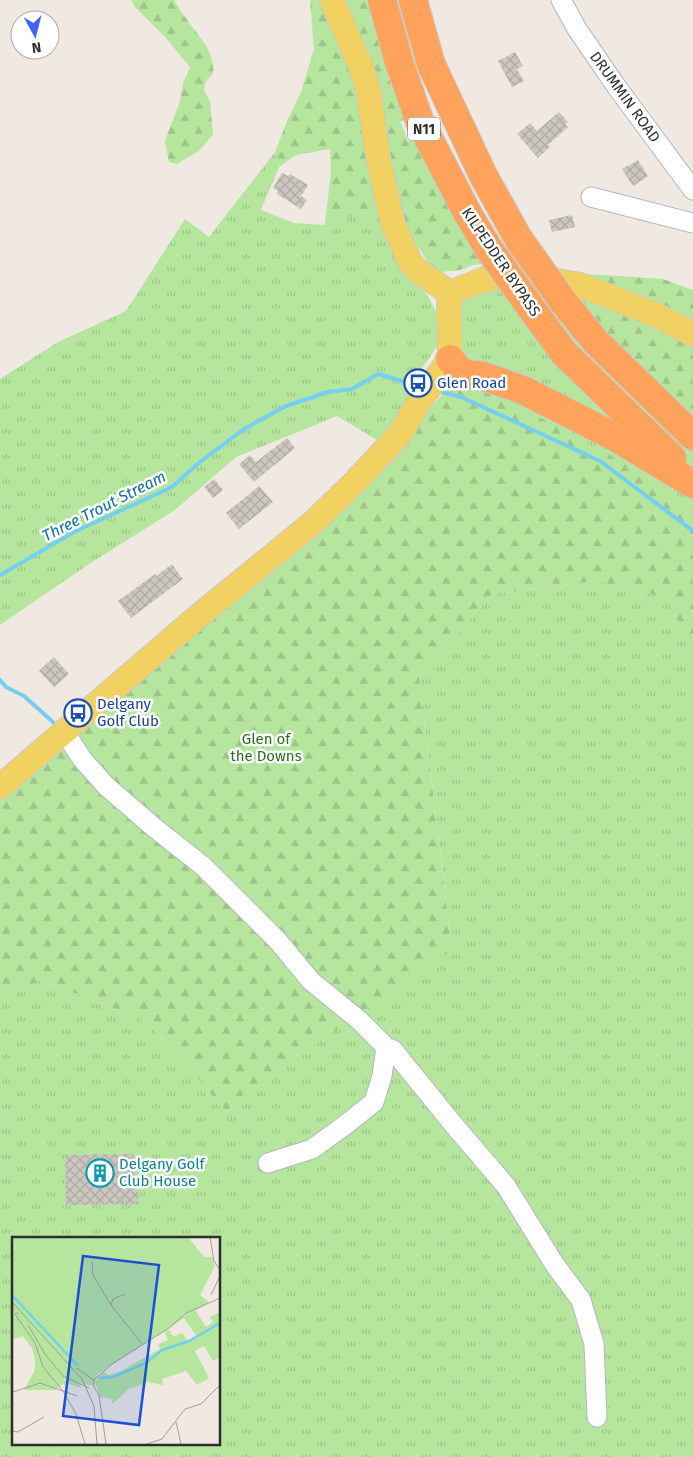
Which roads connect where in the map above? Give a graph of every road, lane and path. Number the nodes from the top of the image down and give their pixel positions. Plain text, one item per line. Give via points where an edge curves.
1 (332, 0) edge
2 (382, 0) edge
3 (413, 0) edge
4 (561, 0) edge
5 (693, 190) edge
6 (591, 197) dead end
7 (693, 223) edge
8 (450, 293) junction
9 (693, 334) edge
10 (442, 369) junction
11 (693, 436) edge
12 (693, 478) edge
13 (693, 484) edge
14 (64, 731) junction
15 (0, 787) edge
16 (386, 1047) junction
17 (268, 1163) dead end
18 (598, 1417) dead end

1 - 8 main road via 369,94 379,163 393,224 410,262
2 - 12 highway, KILPEDDER BYPASS / N11, bridge via 420,122 489,249 564,353
3 - 11 highway, KILPEDDER BYPASS / N11, bridge via 431,64 483,174 518,238 596,342
4 - 5 street, DRUMMIN ROAD via 611,79
6 - 7 street
8 - 9 main road via 485,279 527,276 580,285 656,315
8 - 10 main road
10 - 13 highway via 483,376 523,390 615,437
10 - 14 main road via 400,434 314,522
14 - 15 main road
14 - 16 street via 106,786 203,866 312,980
16 - 17 street via 374,1102 312,1149
16 - 18 street via 393,1050 506,1186 581,1300 594,1344

